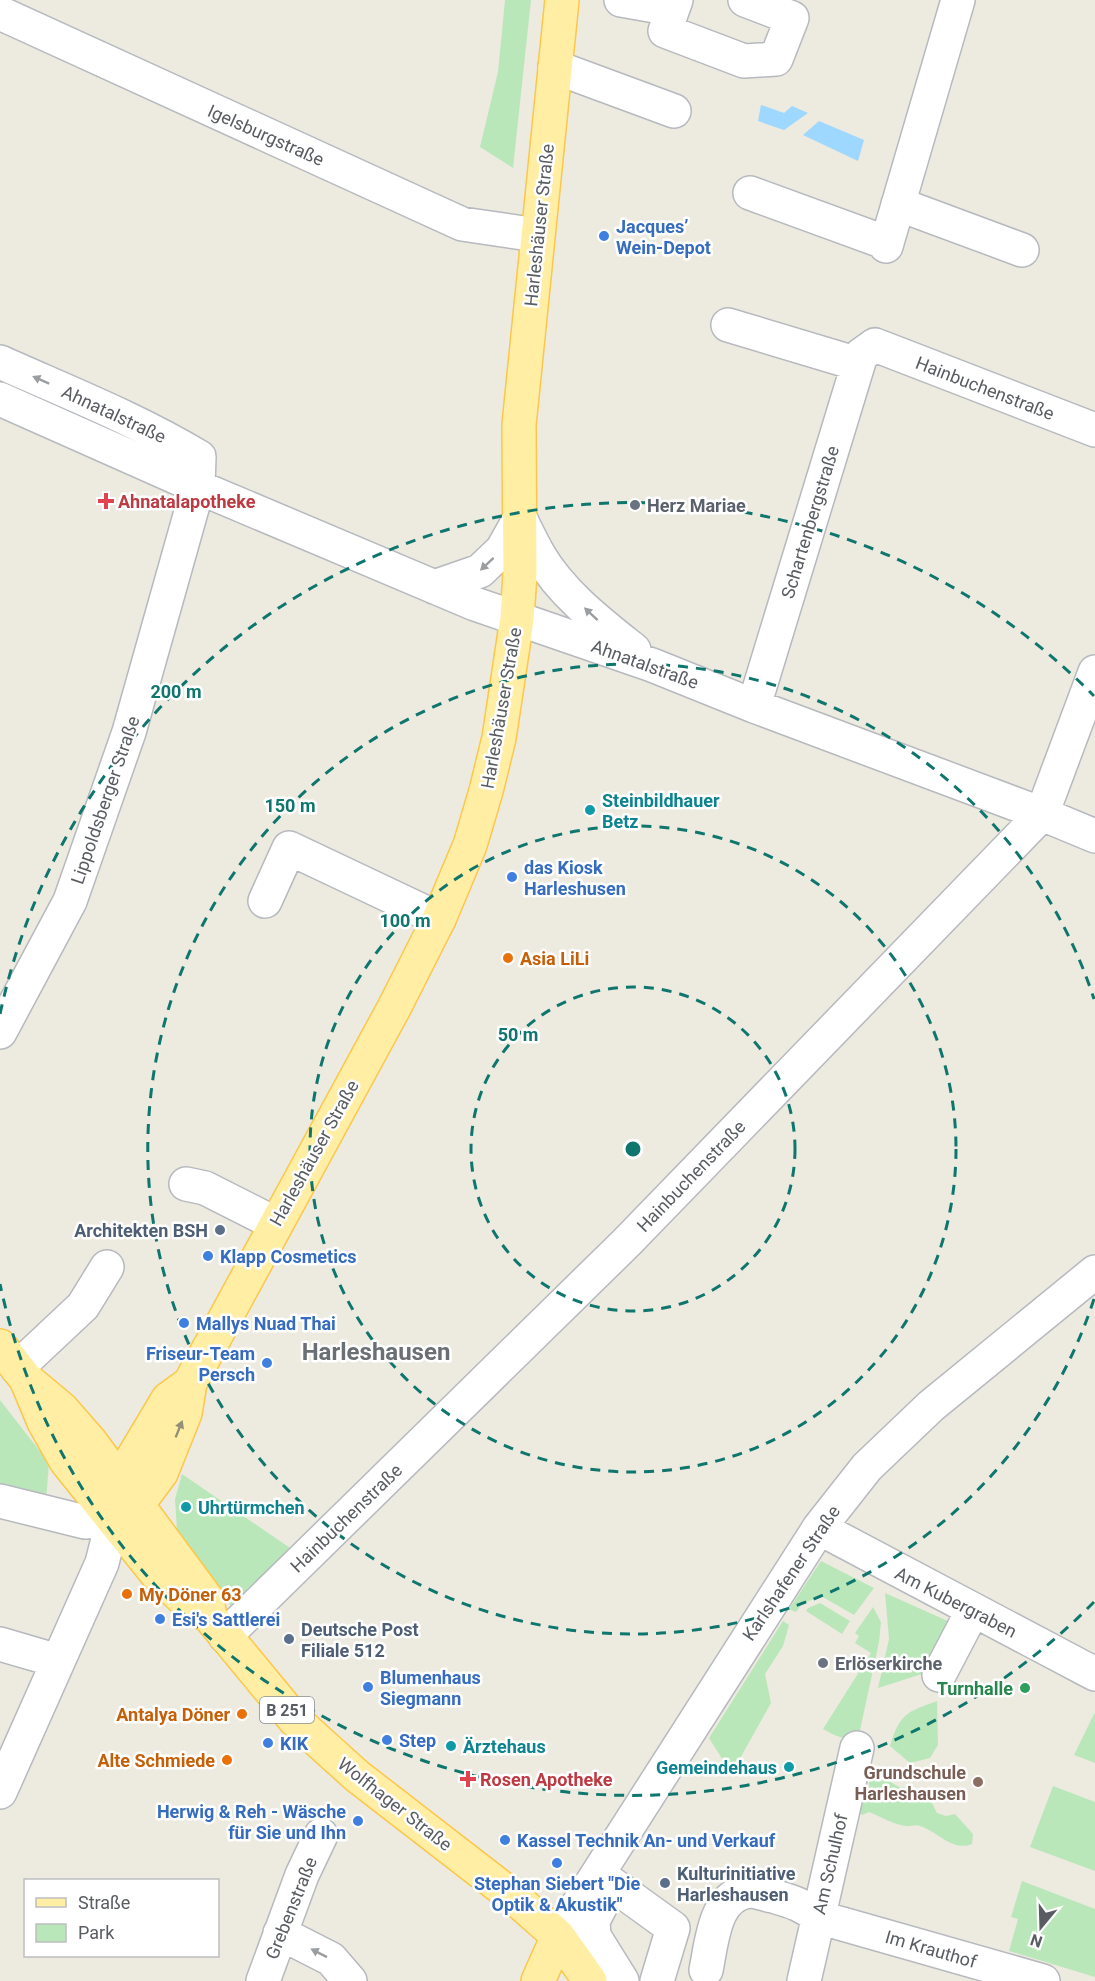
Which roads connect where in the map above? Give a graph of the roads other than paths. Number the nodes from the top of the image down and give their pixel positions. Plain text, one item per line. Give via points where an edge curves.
1 (562, 0) edge
2 (621, 0) edge
3 (745, 0) edge
4 (958, 0) edge
5 (674, 5) edge
6 (0, 13) edge
7 (555, 67) junction
8 (674, 111) dead end
9 (750, 193) dead end
10 (898, 204) junction
11 (537, 235) junction
12 (1022, 250) dead end
13 (728, 325) dead end
14 (867, 354) junction
15 (0, 362) edge
16 (0, 399) edge
17 (1095, 430) edge
18 (198, 487) junction
19 (520, 518) junction
20 (434, 587) junction
21 (517, 619) junction
22 (652, 664) junction
23 (1095, 672) edge
24 (754, 706) junction
25 (1042, 814) junction
26 (1095, 836) edge
27 (265, 901) dead end
28 (440, 919) junction
29 (0, 1032) edge
30 (186, 1184) dead end
31 (276, 1224) junction
32 (107, 1267) dead end
33 (1095, 1272) edge
34 (14, 1365) edge
35 (190, 1383) junction
36 (161, 1473) junction
37 (0, 1501) edge
38 (123, 1501) junction
39 (819, 1528) junction
40 (159, 1535) junction
41 (973, 1610) junction
42 (217, 1627) junction
43 (0, 1644) edge
44 (58, 1661) junction
45 (1095, 1674) edge
46 (939, 1675) dead end
47 (857, 1748) dead end
48 (0, 1792) edge
49 (321, 1836) dead end
50 (818, 1917) junction
51 (280, 1933) junction
52 (558, 1936) junction
53 (706, 1970) dead end
54 (1035, 1980) edge
55 (263, 1981) edge
56 (350, 1981) edge
57 (538, 1981) edge
58 (590, 1981) edge
59 (622, 1981) edge
60 (657, 1981) edge
61 (804, 1981) edge

1 - 7 main road, Harleshäuser Straße
2 - 5 street
3 - 5 street via 792,18 777,59 744,61 665,32
4 - 10 street
6 - 11 street, Igelsburgstraße via 462,224
7 - 8 street
7 - 11 main road, Harleshäuser Straße
9 - 10 street via 887,244
10 - 12 street
11 - 19 main road, Harleshäuser Straße via 519,425
13 - 14 street, Hainbuchenstraße
14 - 17 street, Hainbuchenstraße
14 - 24 street, Schartenbergstraße
18 -> 15 street, Ahnatalstraße via 199,457 116,413
16 - 18 street, Ahnatalstraße
18 - 20 street, Ahnatalstraße
18 - 29 street, Lippoldsberger Straße via 129,732 70,901
19 -> 20 street via 502,550 480,571
19 - 21 main road, Harleshäuser Straße
22 -> 19 street via 566,590 540,557
20 - 21 street, Ahnatalstraße
21 - 22 street, Ahnatalstraße
21 - 28 main road, Harleshäuser Straße via 499,738 486,791 470,845
22 - 24 street, Ahnatalstraße
23 - 25 street, Hainbuchenstraße
24 - 25 street, Ahnatalstraße
25 - 26 street, Ahnatalstraße
25 - 42 street, Hainbuchenstraße via 627,1242
27 - 28 street via 289,848
28 - 31 main road, Harleshäuser Straße
30 - 31 street via 205,1188
31 - 35 main road, Harleshäuser Straße
32 - 34 street via 83,1306
33 - 39 street, Karlshafener Straße via 930,1406 867,1467
34 - 38 main road, Wolfhager Straße / B 251 via 90,1441
36 -> 35 main road, Harleshäuser Straße via 185,1413
35 - 38 main road, Harleshäuser Straße via 168,1399
36 - 38 main road, Harleshäuser Straße
36 - 40 main road, Harleshäuser Straße
37 - 38 street via 85,1522
38 - 40 main road, Wolfhager Straße / B 251
38 - 42 main road, Wolfhager Straße / B 251 via 156,1573
38 - 44 street via 102,1563
39 - 41 street, Am Kubergraben
39 - 52 street, Karlshafener Straße
40 - 42 main road, Wolfhager Straße / B 251 via 207,1599
41 - 45 street, Am Kubergraben
41 - 46 street
42 - 52 main road, Wolfhager Straße / B 251 via 295,1720 339,1760
43 - 44 street
44 - 48 street
47 - 50 street, Am Schulhof
49 - 51 street, Grebenstraße
50 - 53 street, Im Krauthof via 802,1904 752,1891 737,1894 719,1914
50 - 54 street, Im Krauthof
50 - 61 street, Am Schulhof
51 - 55 street, Grebenstraße
56 -> 51 street via 331,1959
52 - 57 main road
52 - 58 main road, Wolfhager Straße / B 251
59 - 60 street via 594,1936 593,1921 612,1884 674,1928

